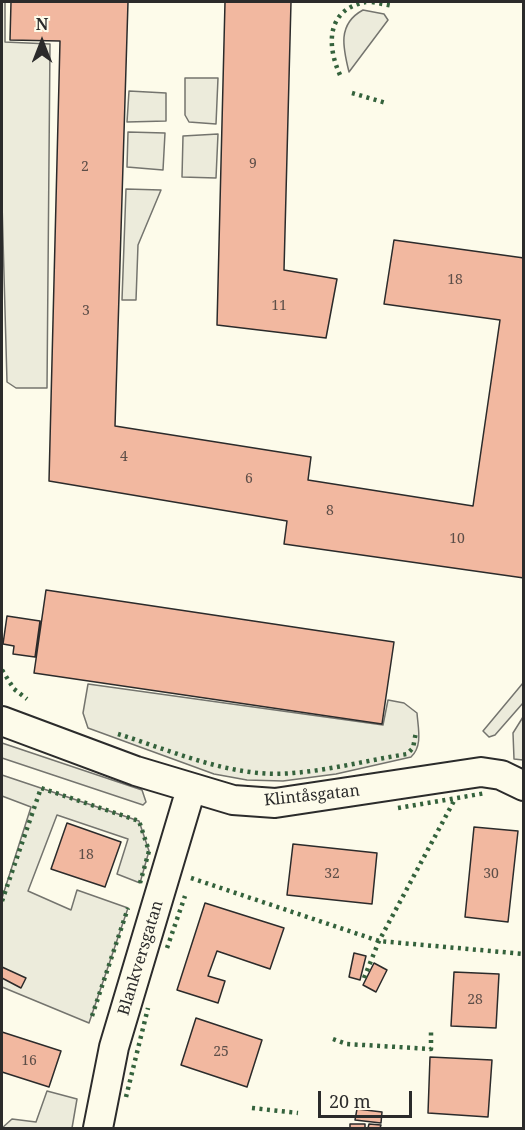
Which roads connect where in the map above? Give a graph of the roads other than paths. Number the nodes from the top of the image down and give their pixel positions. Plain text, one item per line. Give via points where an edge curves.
1 (2, 721) edge
2 (524, 786) edge
3 (191, 789) junction
4 (98, 1128) edge

1 - 3 street, Klintåsgatan
2 - 3 street, Klintåsgatan via 501,775 481,772 275,802 233,800
3 - 4 street, Blankversgatan via 114,1047

